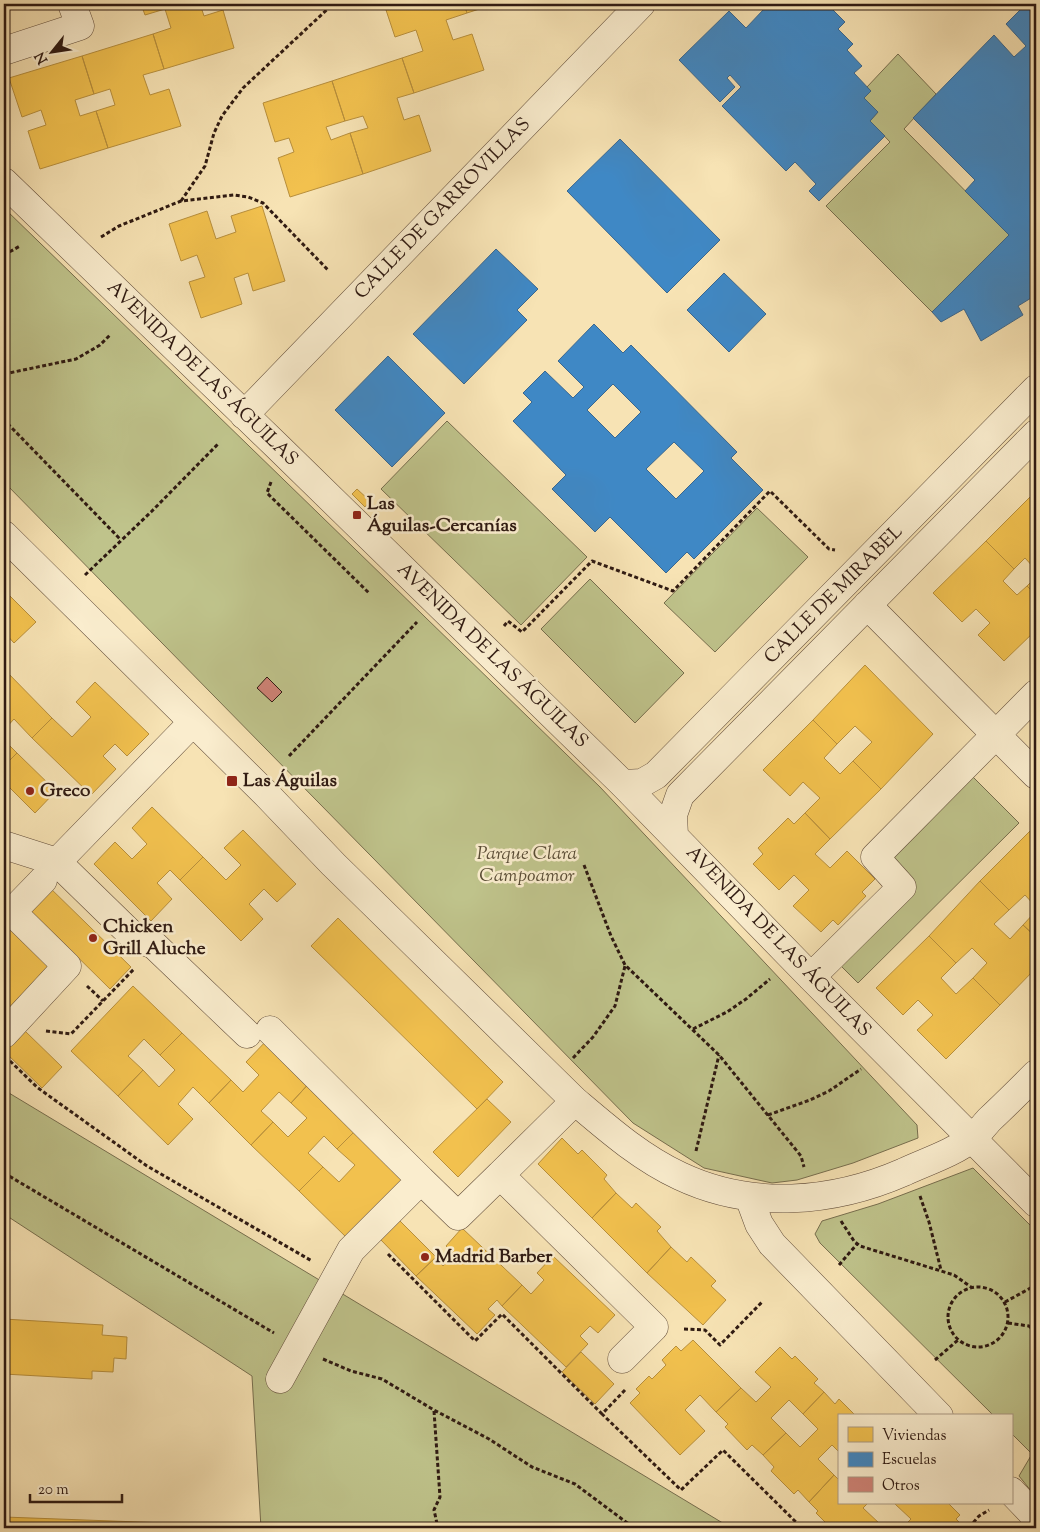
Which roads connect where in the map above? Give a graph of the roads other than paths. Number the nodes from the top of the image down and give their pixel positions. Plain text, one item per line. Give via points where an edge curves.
1 (72, 4) edge
2 (641, 4) edge
3 (4, 51) edge
4 (4, 182) edge
5 (1036, 389) edge
6 (244, 415) junction
7 (1036, 434) edge
8 (4, 535) edge
9 (867, 605) junction
10 (1036, 694) edge
11 (193, 722) junction
12 (996, 735) junction
13 (1036, 775) edge
14 (623, 784) junction
15 (674, 836) junction
16 (4, 845) edge
17 (50, 871) junction
18 (811, 977) junction
19 (7, 1031) edge
20 (1036, 1074) edge
21 (575, 1101) junction
22 (971, 1139) junction
23 (500, 1175) junction
24 (421, 1180) junction
25 (749, 1197) junction
26 (1036, 1203) edge
27 (622, 1359) dead end
28 (280, 1379) dead end
29 (937, 1414) edge
30 (1012, 1492) edge
31 (1034, 1528) edge

1 - 3 street via 80,26
2 - 6 street, CALLE DE GARROVILLAS
4 - 6 street, AVENIDA DE LAS ÁGUILAS
5 - 14 street, CALLE DE MIRABEL via 656,775 642,783
6 - 14 street, AVENIDA DE LAS ÁGUILAS
7 - 9 street, CALLE DE MIRABEL
8 - 11 street
9 - 12 street, CALLE DE MIRABEL
9 - 15 street, CALLE DE MIRABEL via 680,795 673,814
10 - 12 street
11 - 17 street
11 - 21 street
12 - 13 street, CALLE DE MIRABEL
12 - 18 street via 875,857 902,887
14 - 15 street, AVENIDA DE LAS ÁGUILAS
15 - 18 street, AVENIDA DE LAS ÁGUILAS
16 - 17 street
17 - 19 street via 12,912 67,966
17 - 24 street via 134,937 154,945 258,1032
18 - 22 street, AVENIDA DE LAS ÁGUILAS
20 - 22 street
21 - 23 street
21 - 25 street via 611,1132 678,1176 707,1188
22 - 25 street via 893,1177 842,1192 810,1198
22 - 26 street, AVENIDA DE LAS ÁGUILAS
23 - 24 street via 458,1216
23 - 27 street via 654,1327
24 - 28 street via 351,1250
25 - 29 street via 759,1224 772,1244
30 - 31 street via 1035,1516

